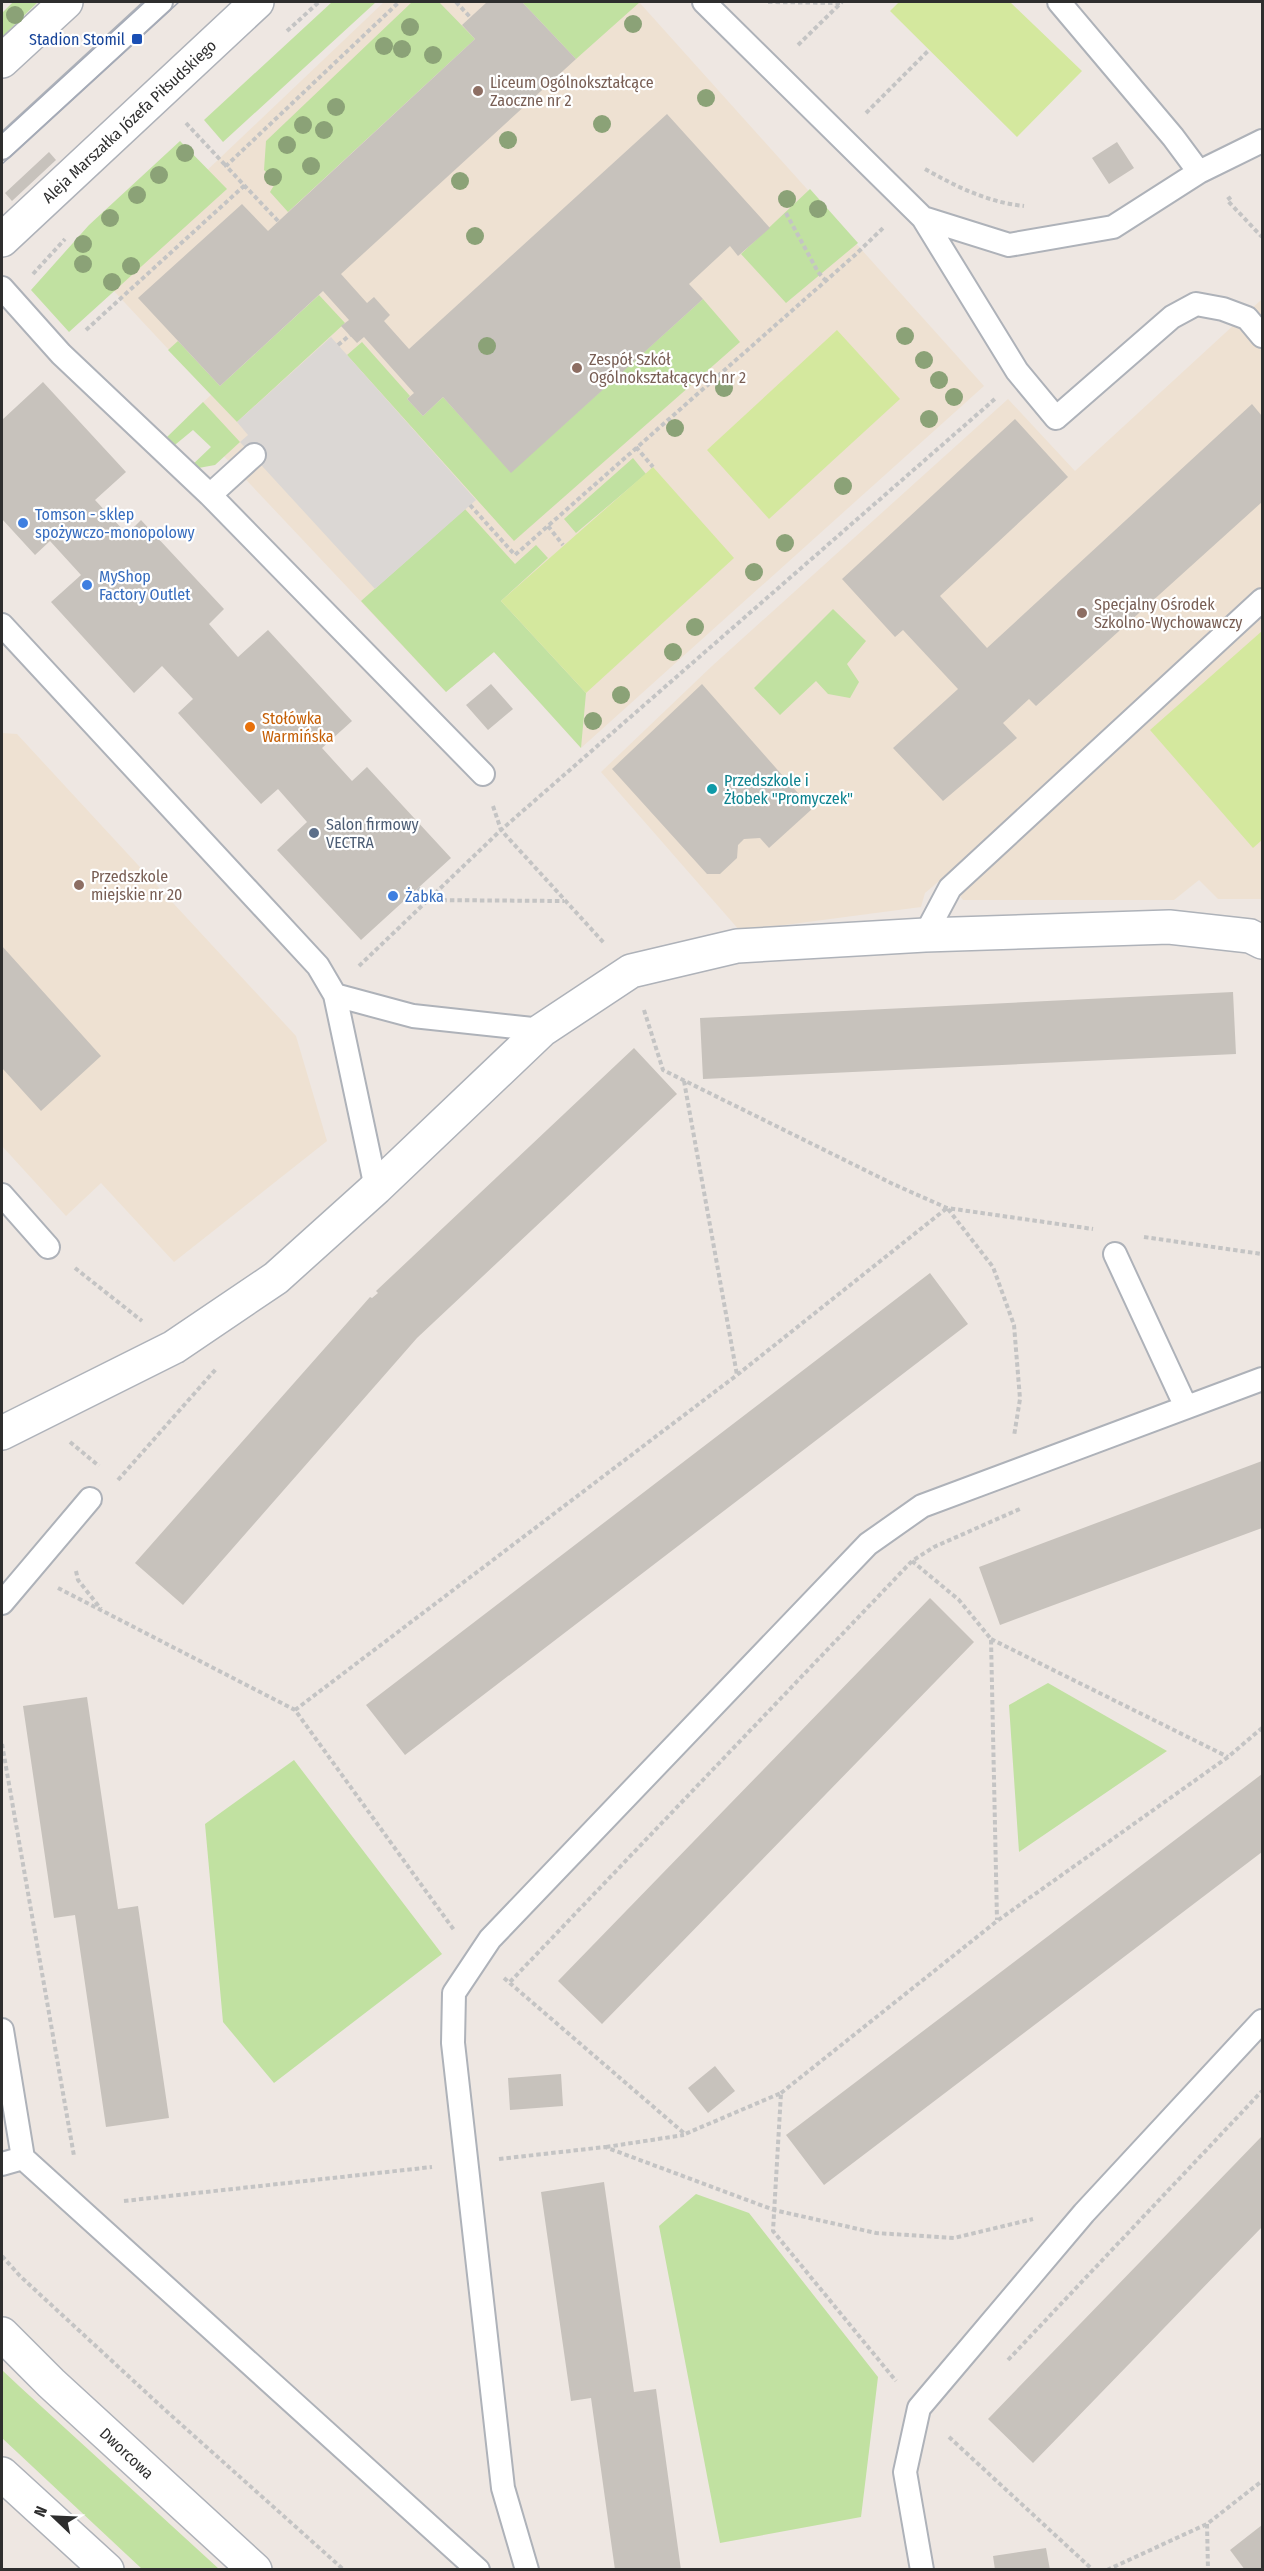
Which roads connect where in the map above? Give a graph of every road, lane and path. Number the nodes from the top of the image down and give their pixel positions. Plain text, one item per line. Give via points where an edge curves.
1 (66, 2) edge
2 (161, 2) edge
3 (257, 2) edge
4 (399, 2) edge
5 (456, 2) edge
6 (704, 2) edge
7 (768, 2) edge
8 (841, 2) edge
9 (1059, 2) edge
10 (470, 17) dead end
11 (929, 50) dead end
12 (792, 51) dead end
13 (2, 61) edge
14 (859, 120) dead end
15 (196, 134) dead end
16 (1263, 141) edge
17 (2, 148) edge
18 (226, 166) junction
19 (922, 167) dead end
20 (1199, 172) junction
21 (245, 185) junction
22 (1227, 200) dead end
23 (1030, 206) dead end
24 (786, 213) dead end
25 (923, 218) junction
26 (278, 221) dead end
27 (891, 235) dead end
28 (1263, 237) edge
29 (2, 240) edge
30 (826, 281) junction
31 (2, 288) edge
32 (350, 335) dead end
33 (1263, 336) edge
34 (338, 345) dead end
35 (61, 354) junction
36 (1004, 390) dead end
37 (636, 447) junction
38 (254, 455) dead end
39 (653, 467) dead end
40 (210, 495) junction
41 (470, 505) dead end
42 (548, 526) junction
43 (563, 545) dead end
44 (1263, 600) edge
45 (2, 625) edge
46 (483, 774) dead end
47 (501, 830) junction
48 (418, 888) dead end
49 (429, 900) junction
50 (565, 901) junction
51 (925, 935) junction
52 (1263, 942) edge
53 (631, 971) junction
54 (335, 995) junction
55 (542, 1030) junction
56 (684, 1080) junction
57 (376, 1188) junction
58 (2, 1195) edge
59 (947, 1208) junction
60 (48, 1247) joint
61 (1115, 1254) dead end
62 (174, 1347) junction
63 (737, 1375) junction
64 (1263, 1379) edge
65 (1186, 1407) junction
66 (36, 1416) junction
67 (2, 1433) edge
68 (1014, 1435) dead end
69 (100, 1466) dead end
70 (109, 1473) dead end
71 (118, 1481) dead end
72 (90, 1499) dead end
73 (1029, 1506) dead end
74 (912, 1561) junction
75 (2, 1603) edge
76 (991, 1639) junction
77 (295, 1710) dead end
78 (1263, 1728) edge
79 (2, 1744) edge
80 (1228, 1757) junction
81 (997, 1921) junction
82 (510, 1982) dead end
83 (1263, 2020) edge
84 (2, 2030) edge
85 (1263, 2091) edge
86 (781, 2093) dead end
87 (685, 2134) dead end
88 (605, 2147) junction
89 (74, 2157) dead end
90 (24, 2158) junction
91 (467, 2163) junction
92 (2, 2164) edge
93 (115, 2202) dead end
94 (1084, 2213) junction
95 (2, 2256) edge
96 (2, 2334) edge
97 (1008, 2361) dead end
98 (919, 2408) junction
99 (2, 2474) edge
100 (1263, 2481) edge
101 (1207, 2524) junction
102 (107, 2570) edge
103 (255, 2570) edge
104 (344, 2570) edge
105 (478, 2570) edge
106 (527, 2570) edge
107 (922, 2570) edge
108 (1093, 2570) edge
109 (1107, 2570) edge
110 (1209, 2570) edge

1 - 13 street
2 - 17 lane
3 - 29 street, Aleja Marszałka Józefa Piłsudskiego
4 - 18 path
5 - 10 path
6 - 25 lane
7 - 8 path
8 - 12 path
9 - 20 lane
11 - 14 path
15 - 18 path
16 - 20 lane
18 - 21 path
19 - 23 path via 1000,203
20 - 25 lane via 1113,227 1009,245
21 - 26 path
21 - 35 path
22 - 28 path
24 - 30 path
25 - 33 lane via 1017,371 1056,418 1172,317 1196,304 1246,318
27 - 30 path via 885,226
30 - 37 path
31 - 35 lane
32 - 34 path
35 - 40 lane
36 - 47 path
37 - 39 path
37 - 42 path
38 - 40 lane
40 - 46 lane
41 - 42 path via 515,555
42 - 43 path
44 - 51 lane via 950,888
45 - 54 lane via 318,966
47 - 49 path
47 - 50 path
48 - 49 path
49 - 50 path
49 - 54 path via 363,960
50 - 53 path
51 - 52 street via 1169,927 1250,936
51 - 53 street via 737,946
53 - 55 street
53 - 56 path via 663,1070
54 - 55 lane via 414,1016
54 - 57 lane
55 - 57 street
56 - 59 path
56 - 63 path
57 - 62 street via 276,1278
58 - 60 lane
59 - 63 path
59 - 68 path via 993,1267 1014,1325 1020,1399
60 - 62 path
61 - 65 lane
62 - 66 street
63 - 77 path
64 - 65 lane
65 - 91 lane via 922,1506 868,1544 490,1939 454,1993 453,2043
66 - 67 street
66 - 69 path
70 - 71 path
72 - 75 lane
73 - 74 path via 934,1547
74 - 76 path via 959,1600
74 - 82 path
76 - 80 path
76 - 81 path
78 - 80 path
79 - 89 path
80 - 81 path
81 - 86 path
83 - 94 lane
84 - 90 lane
85 - 97 path
87 - 88 path
88 - 91 path
88 - 94 path via 774,2210 876,2234 954,2238 1050,2215
90 - 92 lane
90 - 105 lane
91 - 93 path
91 - 106 lane via 503,2488
94 - 98 lane
95 - 104 path via 147,2394
96 - 103 street, Dworcowa
98 - 107 lane via 904,2472
98 - 108 path
99 - 102 street
100 - 101 path
101 - 109 path
101 - 110 path

